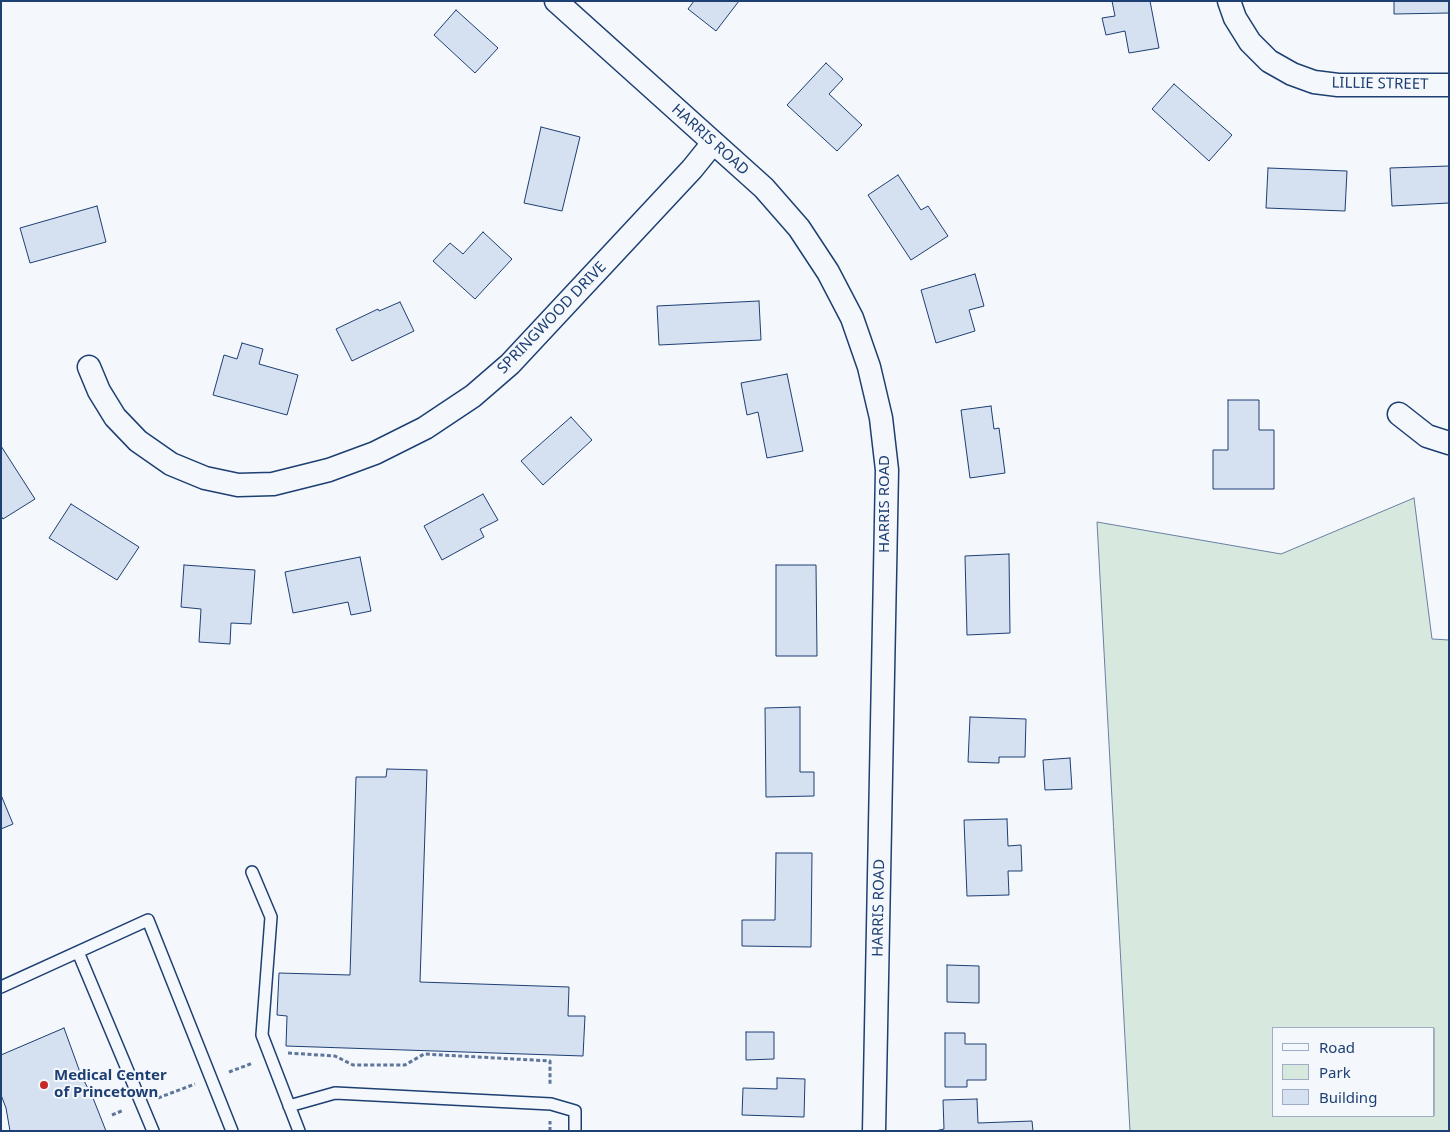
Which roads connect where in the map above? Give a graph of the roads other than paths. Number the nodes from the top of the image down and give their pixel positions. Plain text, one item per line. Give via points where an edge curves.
1 (1229, 1) edge
2 (570, 6) edge
3 (1449, 85) edge
4 (713, 143) junction
5 (89, 367) dead end
6 (1399, 414) dead end
7 (1449, 443) edge
8 (252, 872) dead end
9 (78, 952) junction
10 (1, 987) edge
11 (289, 1106) junction
12 (153, 1131) edge
13 (232, 1131) edge
14 (299, 1131) edge
15 (575, 1131) edge
16 (874, 1131) edge

1 - 3 street, LILLIE STREET via 1250,42 1270,61 1292,74 1314,82 1338,85
2 - 4 street, HARRIS ROAD
4 - 5 street, SPRINGWOOD DRIVE via 510,364 473,396 425,428 375,453 329,470 273,484 238,484 205,478 171,464 138,442 115,417
4 - 16 street, HARRIS ROAD via 764,188 799,228 828,272 852,318 869,367 881,418 887,470
6 - 7 street via 1426,436
8 - 11 lane via 271,917 262,1035
9 - 10 lane
9 - 12 lane
9 - 13 lane via 148,920
11 - 14 lane
11 - 15 lane via 335,1093 551,1104 576,1112

